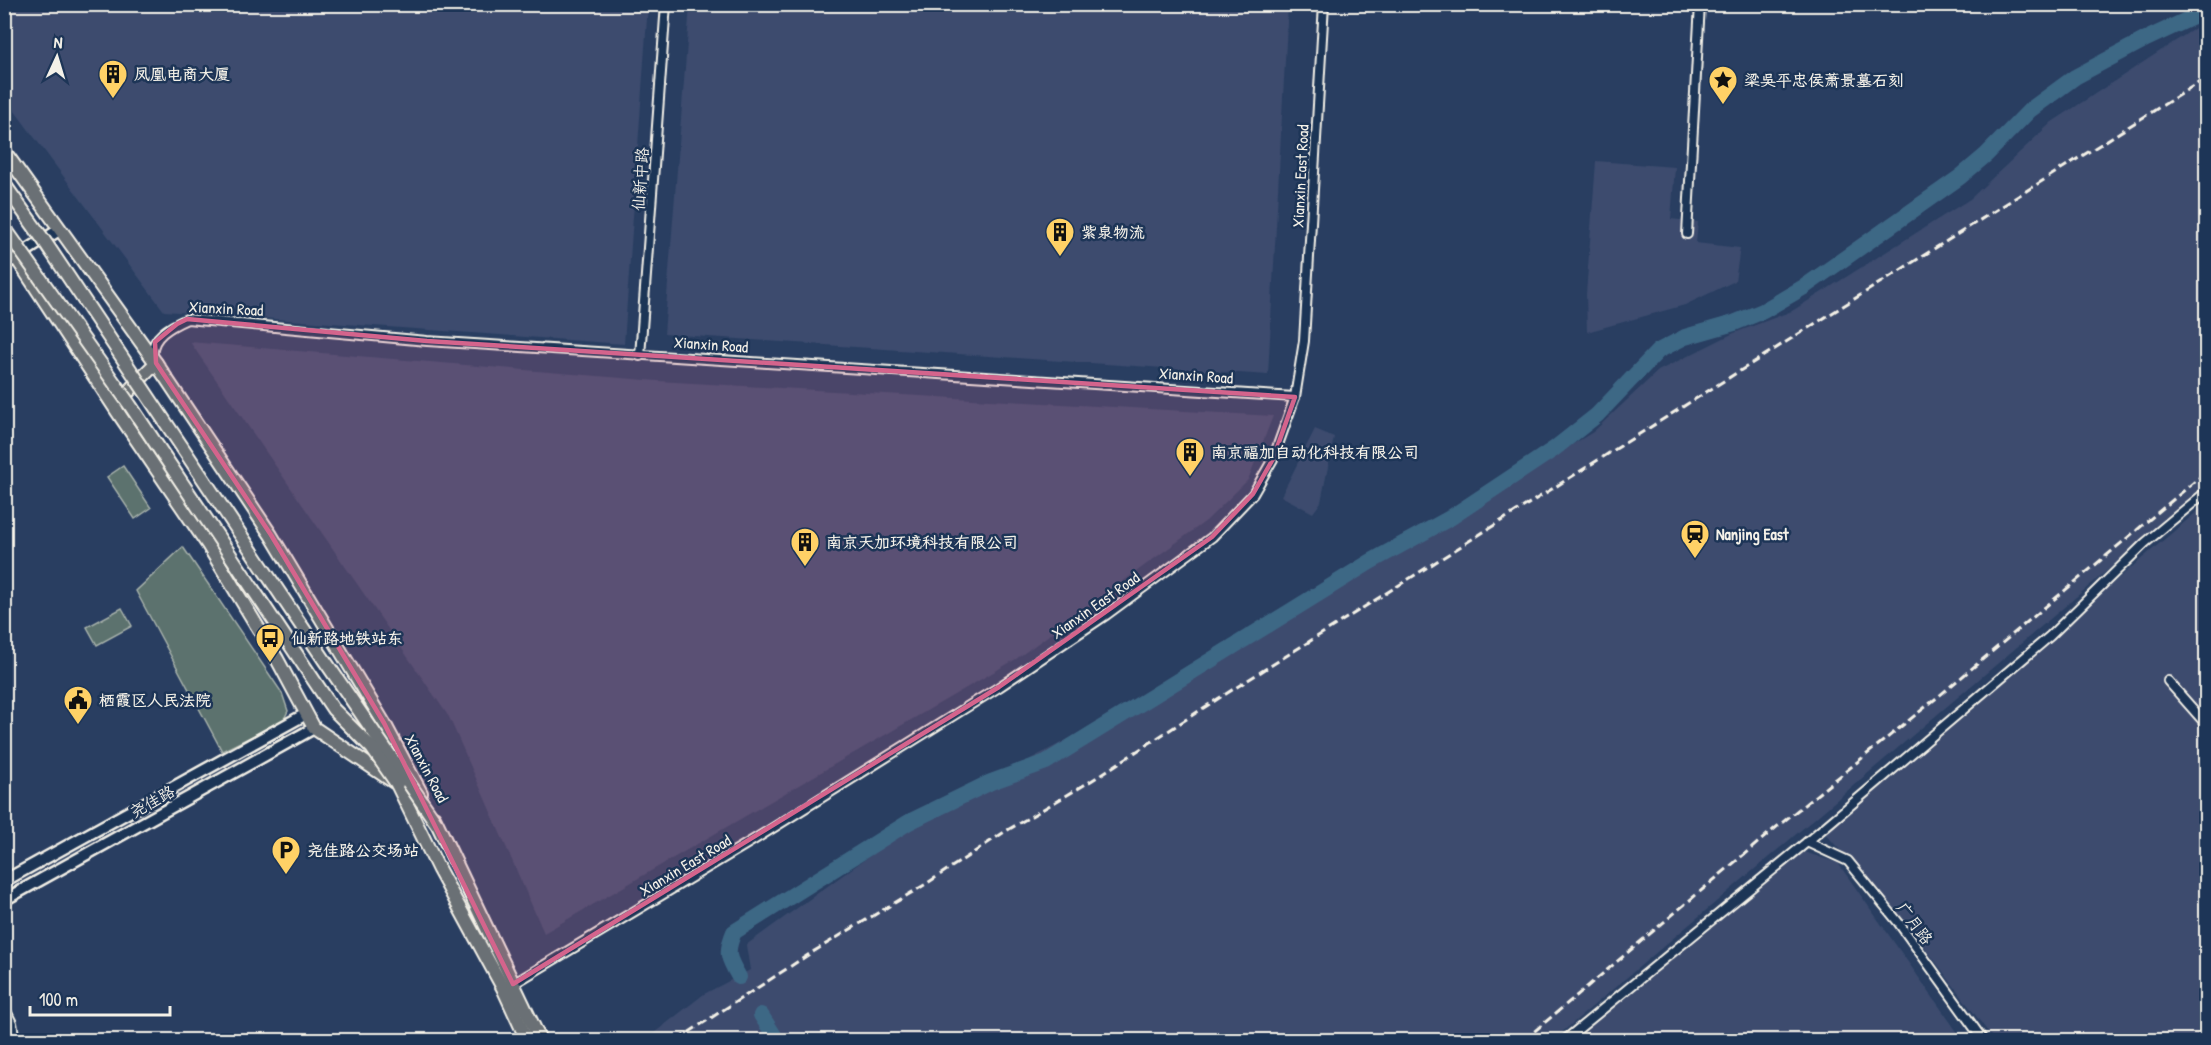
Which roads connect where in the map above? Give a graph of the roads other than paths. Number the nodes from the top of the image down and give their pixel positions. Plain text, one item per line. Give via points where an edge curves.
1 (666, 4) edge
2 (1324, 4) edge
3 (1700, 4) edge
4 (4, 151) edge
5 (4, 184) edge
6 (4, 227) edge
7 (59, 230) junction
8 (1687, 234) dead end
9 (4, 239) edge
10 (17, 257) junction
11 (4, 265) edge
12 (640, 356) junction
13 (156, 363) junction
14 (1295, 397) junction
15 (121, 417) junction
16 (2206, 492) edge
17 (2168, 681) dead end
18 (306, 714) junction
19 (2206, 724) edge
20 (314, 728) junction
21 (397, 784) junction
22 (437, 824) junction
23 (1807, 842) junction
24 (4, 881) edge
25 (4, 900) edge
26 (513, 984) junction
27 (4, 1007) edge
28 (15, 1041) edge
29 (527, 1041) edge
30 (540, 1041) edge
31 (1565, 1041) edge
32 (1983, 1041) edge

1 - 12 street, 仙新中路
2 - 14 street, Xianxin East Road via 1304,341
3 - 8 street
4 - 7 main road, Xianxin Road
5 - 22 main road, Xianxin Road, bridge
6 - 21 main road, Xianxin Road, bridge via 130,405 333,709 372,748
7 - 10 main road
7 - 13 main road, Xianxin Road
9 - 10 main road, Xianxin Road
10 - 11 main road
10 - 15 main road, Xianxin Road
12 - 13 street, Xianxin Road via 187,319 155,342 152,354
12 - 14 street, Xianxin Road
13 - 15 main road via 119,404
13 - 22 main road, Xianxin Road via 271,536 384,723
14 - 26 street, Xianxin East Road via 1273,459 1253,494 1212,537 999,687
15 - 18 main road, Xianxin Road via 208,545
16 - 23 street via 2145,543 2050,636
17 - 19 street
18 - 20 main road, Xianxin Road
18 - 24 main road, 尧佳路
20 - 21 main road, Xianxin Road
20 - 25 main road, 尧佳路
21 - 29 main road, Xianxin Road
22 - 26 main road, Xianxin Road
23 - 31 street
23 - 32 street, 广月路 via 1848,861 1898,922
26 - 30 main road, Xianxin Road
27 - 28 street

